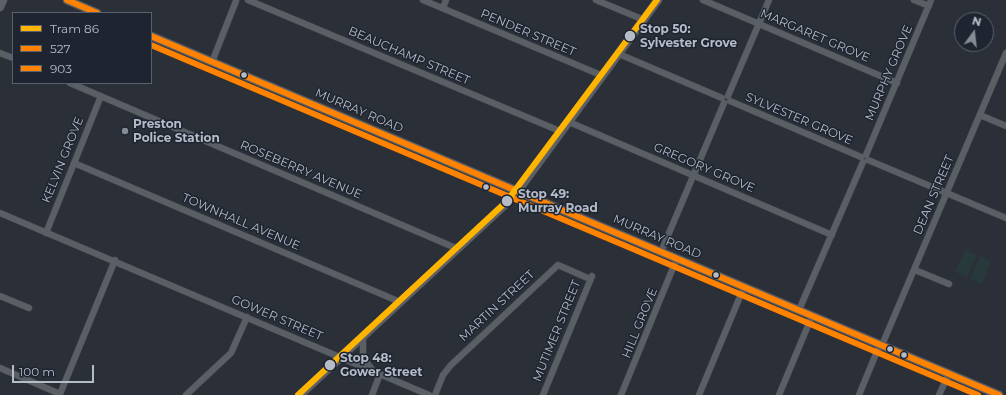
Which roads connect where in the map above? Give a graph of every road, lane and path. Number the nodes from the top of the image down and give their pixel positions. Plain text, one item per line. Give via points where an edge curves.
1 (3, 0) edge
2 (67, 0) edge
3 (238, 0) edge
4 (248, 0) edge
5 (423, 0) edge
6 (446, 0) edge
7 (596, 0) edge
8 (658, 0) edge
9 (703, 0) edge
10 (769, 0) edge
11 (914, 0) edge
12 (930, 3) edge
13 (0, 7) edge
14 (443, 8) junction
15 (95, 12) edge
16 (644, 20) junction
17 (759, 24) junction
18 (152, 36) edge
19 (0, 53) edge
20 (1006, 53) edge
21 (619, 54) junction
22 (12, 58) edge
23 (212, 62) junction
24 (603, 76) junction
25 (896, 83) junction
26 (72, 84) edge
27 (101, 96) junction
28 (726, 100) junction
29 (980, 115) junction
30 (569, 122) junction
31 (1006, 126) edge
32 (562, 132) junction
33 (864, 159) junction
34 (74, 163) junction
35 (694, 176) junction
36 (518, 191) junction
37 (946, 193) junction
38 (0, 208) edge
39 (0, 213) edge
40 (1006, 218) edge
41 (47, 231) junction
42 (832, 234) junction
43 (458, 249) junction
44 (661, 252) junction
45 (677, 258) junction
46 (116, 260) junction
47 (915, 270) junction
48 (591, 277) joint
49 (949, 284) dead end
50 (744, 287) junction
51 (0, 296) edge
52 (400, 302) junction
53 (29, 308) dead end
54 (799, 310) junction
55 (812, 316) junction
56 (247, 317) junction
57 (363, 337) junction
58 (881, 345) junction
59 (341, 357) junction
60 (0, 368) edge
61 (378, 373) junction
62 (948, 373) junction
63 (417, 393) edge
64 (60, 394) edge
65 (186, 395) edge
66 (300, 395) edge
67 (372, 395) edge
68 (429, 395) edge
69 (435, 395) edge
70 (543, 395) edge
71 (621, 395) edge
72 (700, 395) edge
73 (779, 395) edge
74 (859, 395) edge
75 (939, 395) edge
76 (999, 395) edge

1 - 13 main road
2 - 15 main road
3 - 23 street
4 - 32 street, BEAUCHAMP STREET
5 - 14 street, PENDER STREET
6 - 14 street
7 - 16 street
8 - 16 main road
9 - 17 street, MARGARET GROVE
10 - 17 street
11 - 12 street
12 - 25 street, MURPHY GROVE
14 - 24 street, PENDER STREET
16 - 21 main road
17 - 25 street, MARGARET GROVE
17 - 28 street
18 - 23 main road, MURRAY ROAD
19 - 22 street
20 - 29 street, DEAN STREET
21 - 24 main road
21 - 28 street, SYLVESTER GROVE
23 - 36 main road, MURRAY ROAD
24 - 30 main road
25 - 33 street, MURPHY GROVE
26 - 27 street, ROSEBERRY AVENUE
27 - 34 street, KELVIN GROVE
27 - 43 street, ROSEBERRY AVENUE
28 - 33 street, SYLVESTER GROVE
28 - 35 street
29 - 31 street
29 - 37 street, DEAN STREET
30 - 32 main road
30 - 35 street, GREGORY GROVE
32 - 36 main road
33 - 37 street, SYLVESTER GROVE
33 - 42 street, MURPHY GROVE
34 - 41 street, KELVIN GROVE
34 - 52 street, TOWNHALL AVENUE
35 - 42 street, GREGORY GROVE
35 - 44 street
36 - 43 main road
36 - 44 main road, MURRAY ROAD
37 - 40 street, SYLVESTER GROVE
37 - 47 street, DEAN STREET
38 - 41 street, GOWER STREET
39 - 41 street, GOWER STREET
41 - 46 street, GOWER STREET
42 - 54 street, MURPHY GROVE
43 - 52 main road
44 - 45 main road, MURRAY ROAD
45 - 50 main road, MURRAY ROAD
45 - 71 street, HILL GROVE
46 - 56 street, GOWER STREET
46 - 64 street
47 - 49 street
47 - 58 street, DEAN STREET
48 - 69 street, MARTIN STREET via 558,265 451,365 443,375
48 - 70 street, MUTIMER STREET
50 - 54 main road, MURRAY ROAD
50 - 72 street
51 - 53 street
52 - 57 main road
54 - 55 main road, MURRAY ROAD
55 - 58 main road, MURRAY ROAD
55 - 73 street
56 - 59 street, GOWER STREET
56 - 65 street via 231,353
57 - 59 main road
57 - 61 street via 363,358
58 - 62 main road, MURRAY ROAD
58 - 74 street, DEAN STREET
59 - 61 street, GOWER STREET
59 - 66 main road
60 - 64 street
61 - 63 street, GOWER STREET
61 - 67 street
62 - 75 street
62 - 76 main road, MURRAY ROAD
63 - 68 street, GOWER STREET

